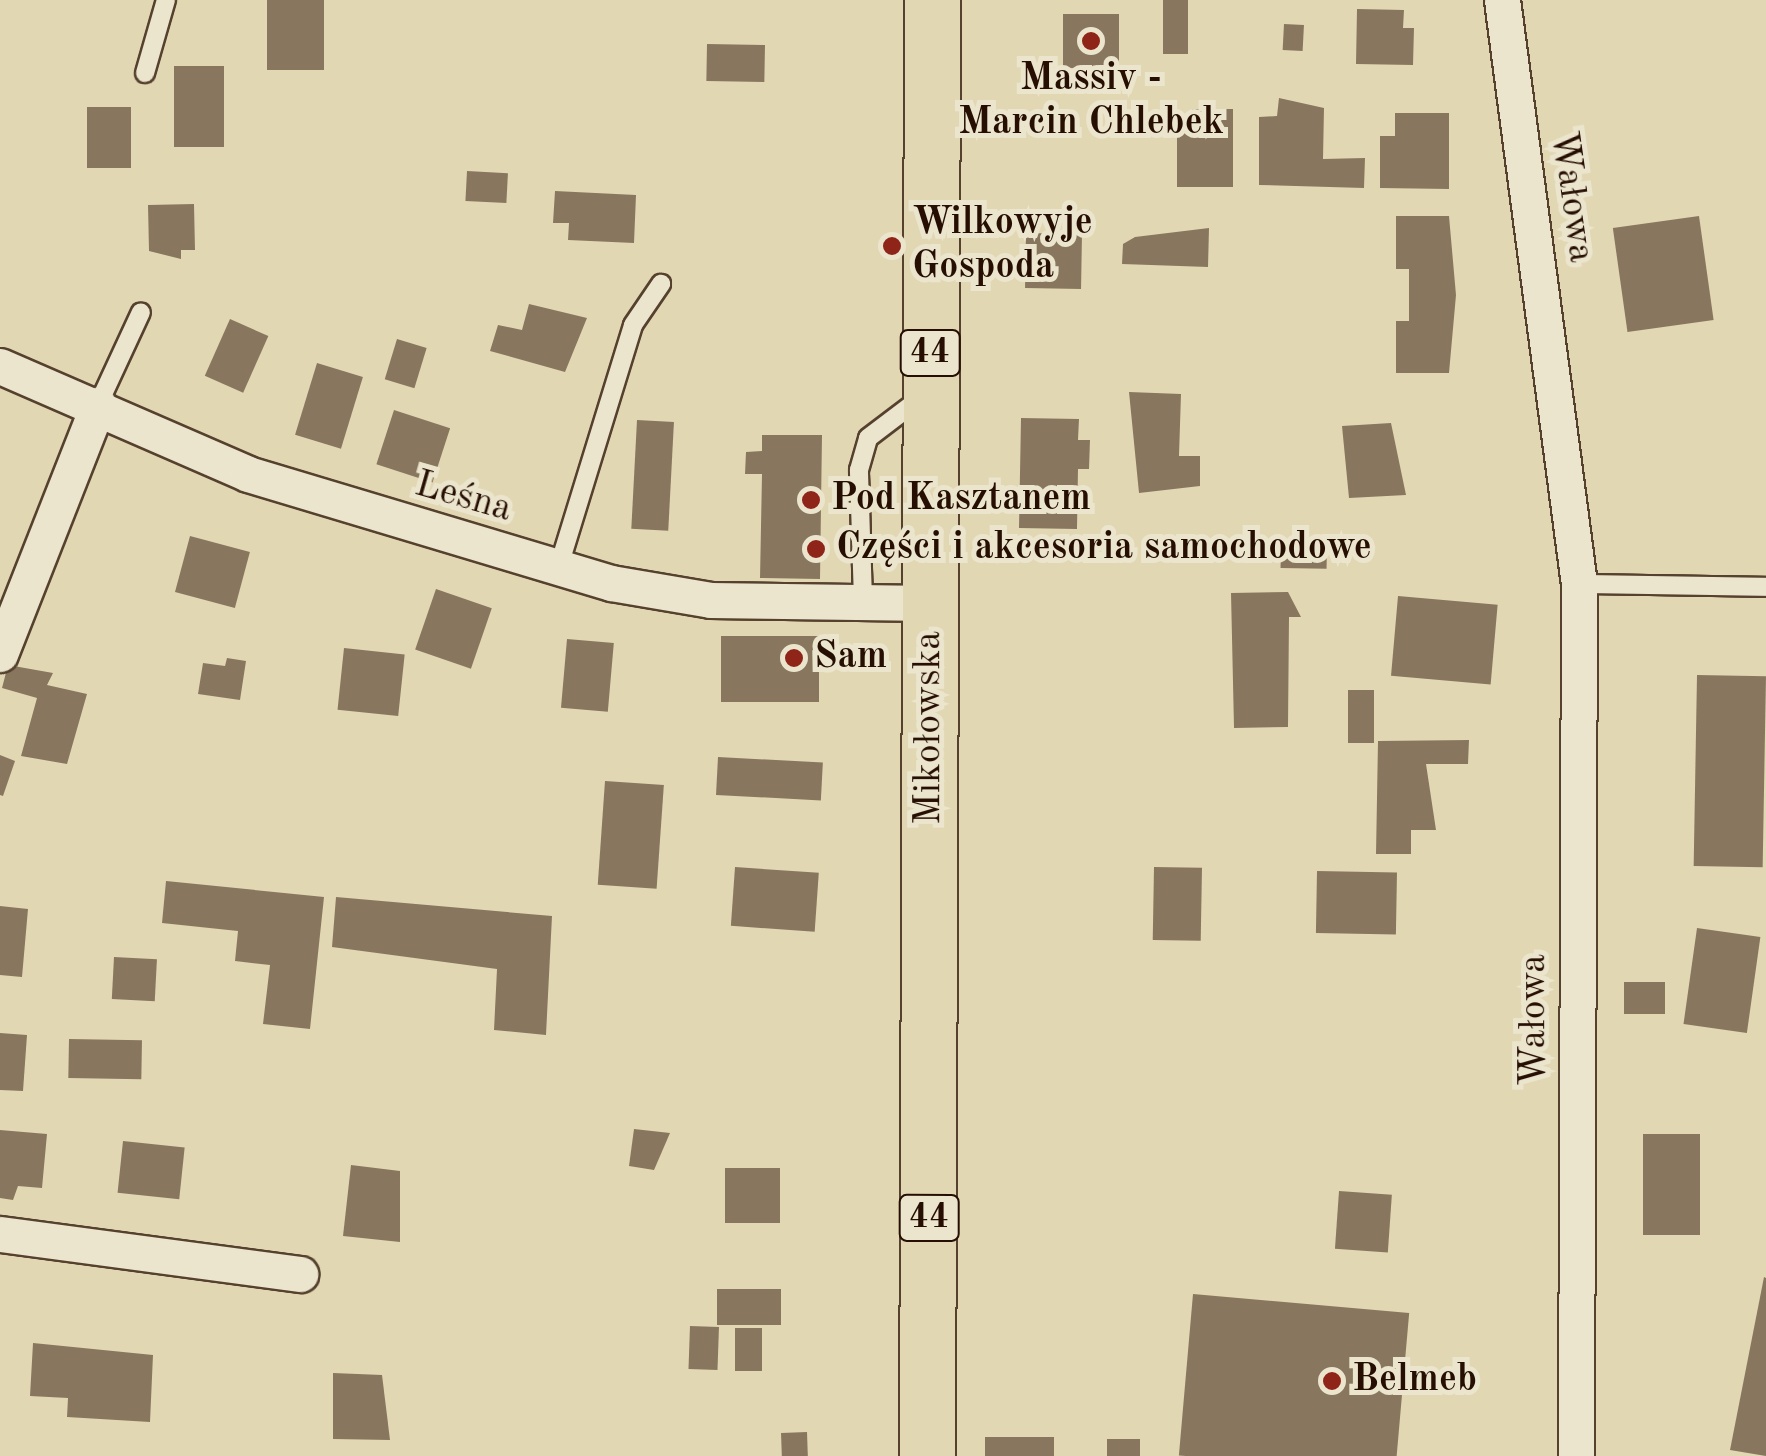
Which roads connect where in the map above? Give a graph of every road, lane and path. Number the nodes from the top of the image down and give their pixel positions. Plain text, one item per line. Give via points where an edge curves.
1 (166, 0) edge
2 (932, 0) edge
3 (1502, 0) edge
4 (145, 73) dead end
5 (661, 284) dead end
6 (141, 312) dead end
7 (0, 366) edge
8 (930, 391) junction
9 (98, 405) junction
10 (558, 569) junction
11 (1579, 584) junction
12 (1766, 587) edge
13 (863, 600) junction
14 (930, 604) junction
15 (0, 654) edge
16 (0, 1234) edge
17 (300, 1274) dead end
18 (927, 1456) edge
19 (1576, 1456) edge

1 - 4 lane
2 - 8 main road, Mikołowska / 44
3 - 11 street, Wałowa
5 - 10 lane via 633,325
6 - 9 lane
7 - 9 street, Leśna
8 - 13 lane via 868,438 860,470
8 - 14 main road, Mikołowska / 44
9 - 10 street, Leśna via 248,474
9 - 15 street
10 - 13 street, Leśna via 710,600
11 - 12 lane
11 - 19 street, Wałowa
13 - 14 street, Leśna
14 - 18 main road, Mikołowska / 44
16 - 17 street

